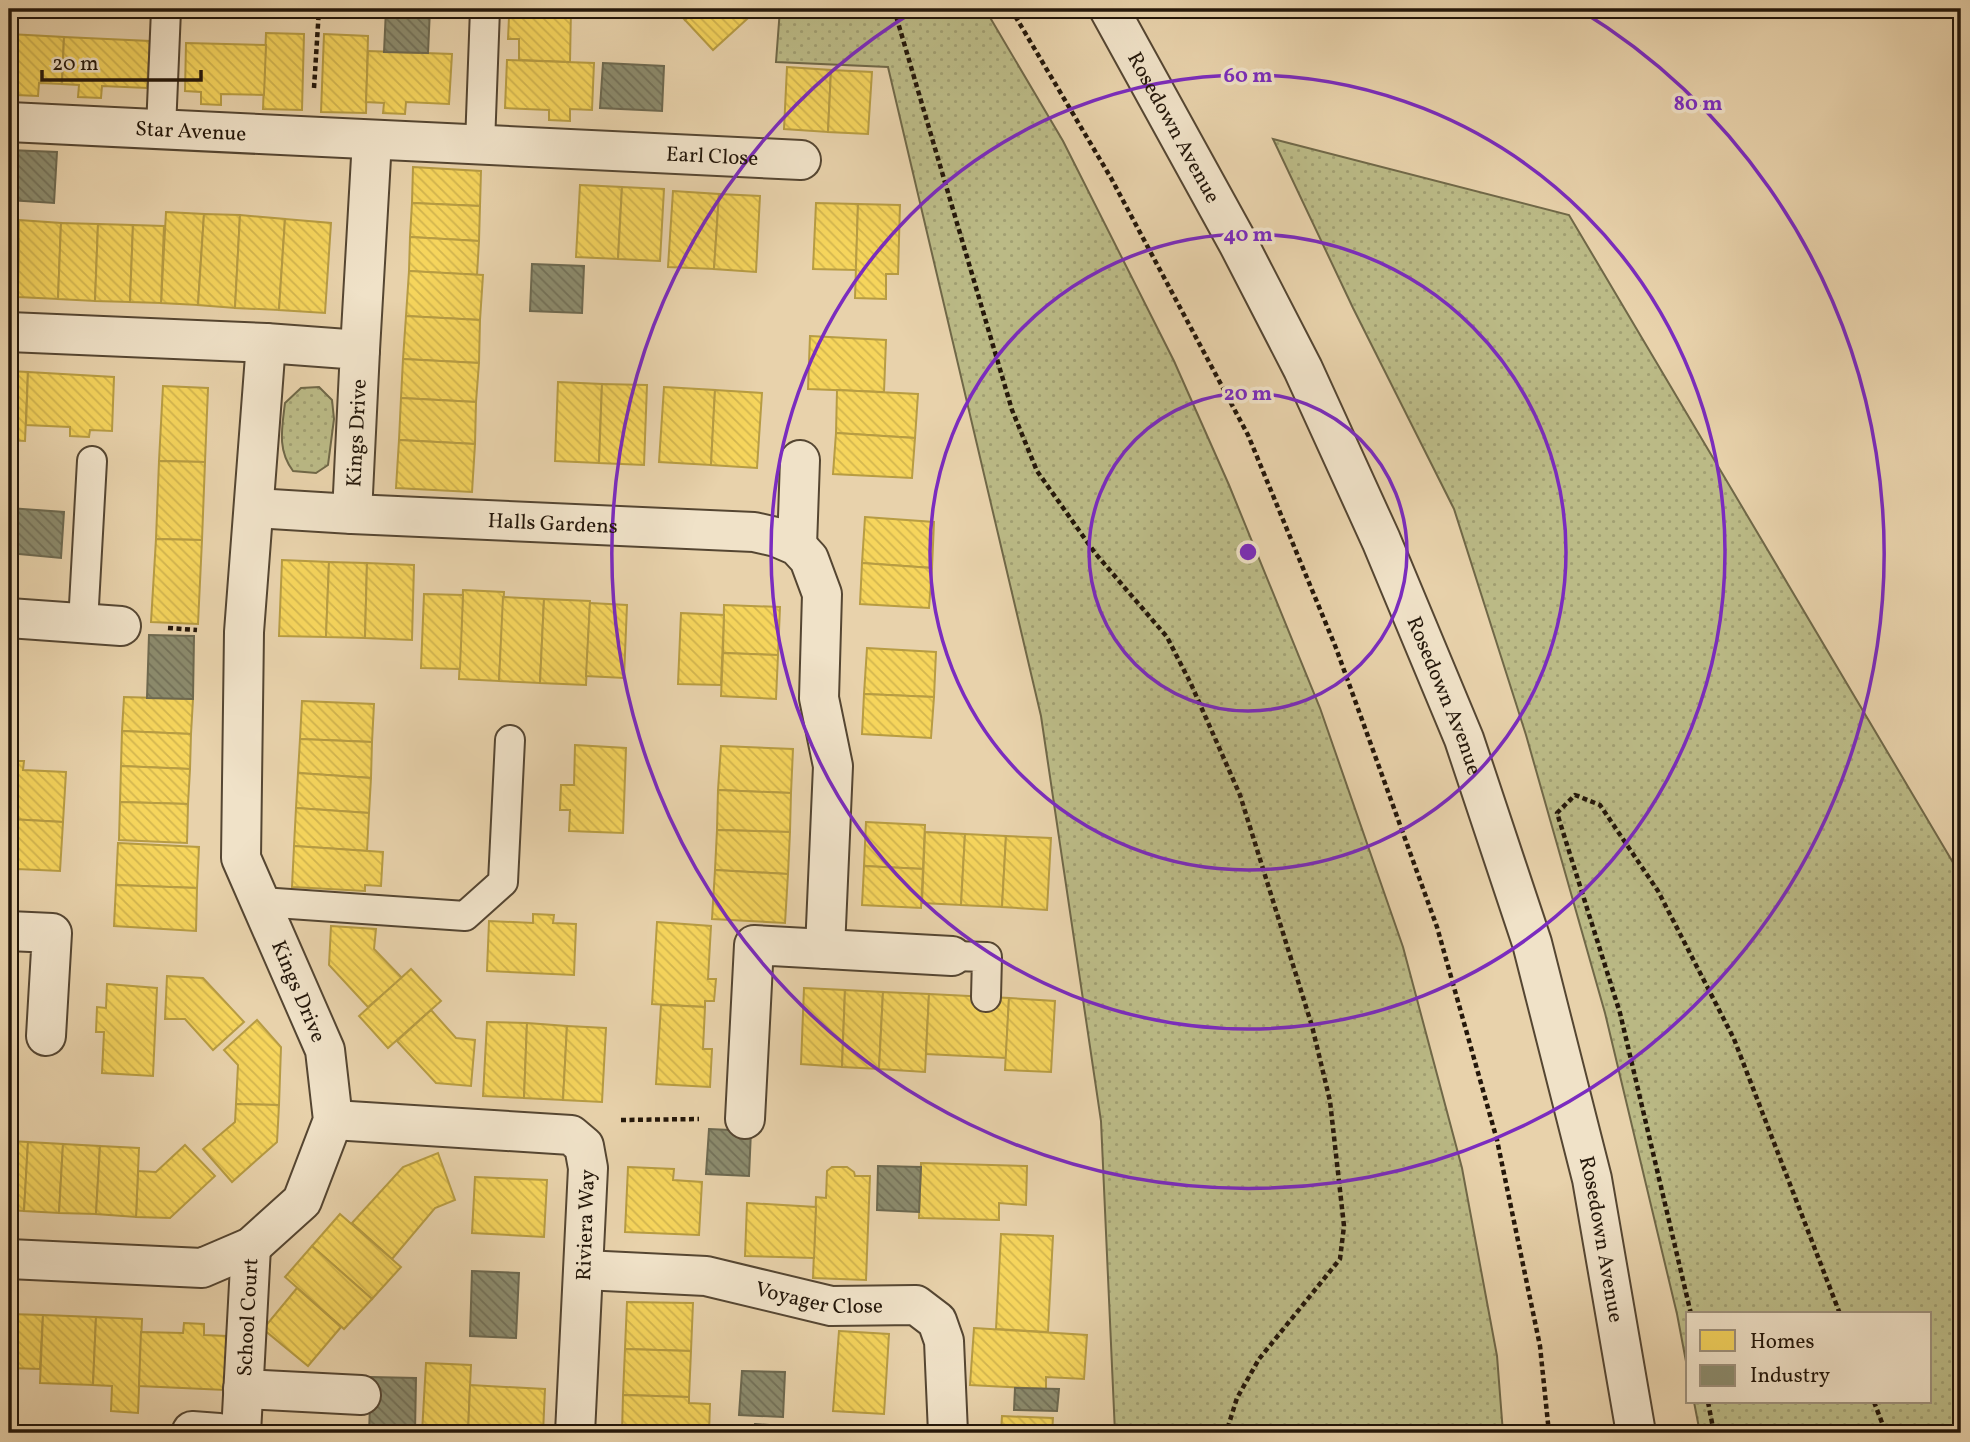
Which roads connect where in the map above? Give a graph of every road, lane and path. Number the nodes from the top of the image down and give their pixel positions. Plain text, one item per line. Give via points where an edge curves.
1 (318, 9) edge
2 (485, 9) edge
3 (894, 9) edge
4 (1011, 9) edge
5 (1109, 9) edge
6 (166, 10) edge
7 (9, 122) edge
8 (161, 130) junction
9 (311, 136) junction
10 (372, 140) junction
11 (480, 144) junction
12 (622, 152) joint
13 (801, 160) dead end
14 (9, 332) edge
15 (266, 343) junction
16 (360, 350) junction
17 (800, 460) dead end
18 (92, 461) dead end
19 (255, 508) junction
20 (352, 514) junction
21 (797, 546) junction
22 (9, 618) edge
23 (83, 624) junction
24 (121, 626) joint
25 (244, 632) junction
26 (510, 740) dead end
27 (261, 902) junction
28 (9, 931) edge
29 (825, 949) junction
30 (952, 956) joint
31 (986, 997) dead end
32 (46, 1036) dead end
33 (745, 1119) joint
34 (333, 1120) junction
35 (584, 1146) junction
36 (251, 1247) junction
37 (9, 1259) edge
38 (584, 1270) junction
39 (1691, 1312) edge
40 (1839, 1312) edge
41 (243, 1389) junction
42 (361, 1395) dead end
43 (1708, 1404) edge
44 (1875, 1404) edge
45 (191, 1433) edge
46 (219, 1433) edge
47 (240, 1433) edge
48 (575, 1433) edge
49 (948, 1433) edge
50 (1226, 1433) edge
51 (1549, 1433) edge
52 (1636, 1433) edge
53 (1714, 1433) edge
54 (1886, 1433) edge

1 - 9 path
2 - 11 lane
3 - 50 path via 1012,410 1037,471 1095,553 1167,637 1191,684 1240,795 1312,1027 1330,1101 1344,1226 1340,1259 1259,1359 1237,1398
4 - 51 path via 1111,178 1248,435 1336,648 1437,927 1497,1140 1540,1346
5 - 52 street, Rosedown Avenue via 1303,369 1464,739 1532,943 1592,1180
6 - 8 lane
7 - 8 street, Star Avenue
8 - 9 street, Star Avenue
9 - 10 street, Star Avenue
10 - 11 street, Star Avenue
10 - 16 street
11 - 12 street, Star Avenue
12 - 13 street, Earl Close
14 - 15 street, Kings Drive
15 - 16 street, Kings Drive
15 - 19 street, Kings Drive
16 - 20 street, Kings Drive
17 - 21 street
18 - 23 lane
19 - 20 street, Kings Drive
19 - 25 street, Kings Drive
20 - 21 street, Halls Gardens via 754,532
21 - 29 street via 810,559 822,594 819,698 833,766
22 - 23 street
23 - 24 street
24 - 25 path
25 - 27 street, Kings Drive via 241,858
26 - 27 lane via 503,882 464,916
27 - 34 street, Kings Drive via 325,1050
28 - 32 street via 52,933
29 - 30 street
29 - 33 street via 754,945
30 - 31 lane via 987,957
33 - 35 path via 622,1119
34 - 35 street, Riviera Way via 571,1135
34 - 36 street, Kings Drive via 302,1201
35 - 38 street, Riviera Way via 589,1168
36 - 37 street, Kings Drive via 202,1268
36 - 41 street, School Court
38 - 48 street, Riviera Way
38 - 49 street, Voyager Close via 706,1276 831,1306 916,1305 937,1321 944,1341
39 - 40 path via 1620,1013 1557,813 1575,795 1600,805 1658,891 1734,1039
41 - 42 street, School Court
41 - 47 street, School Court
43 - 53 path
44 - 54 path
45 - 46 street

